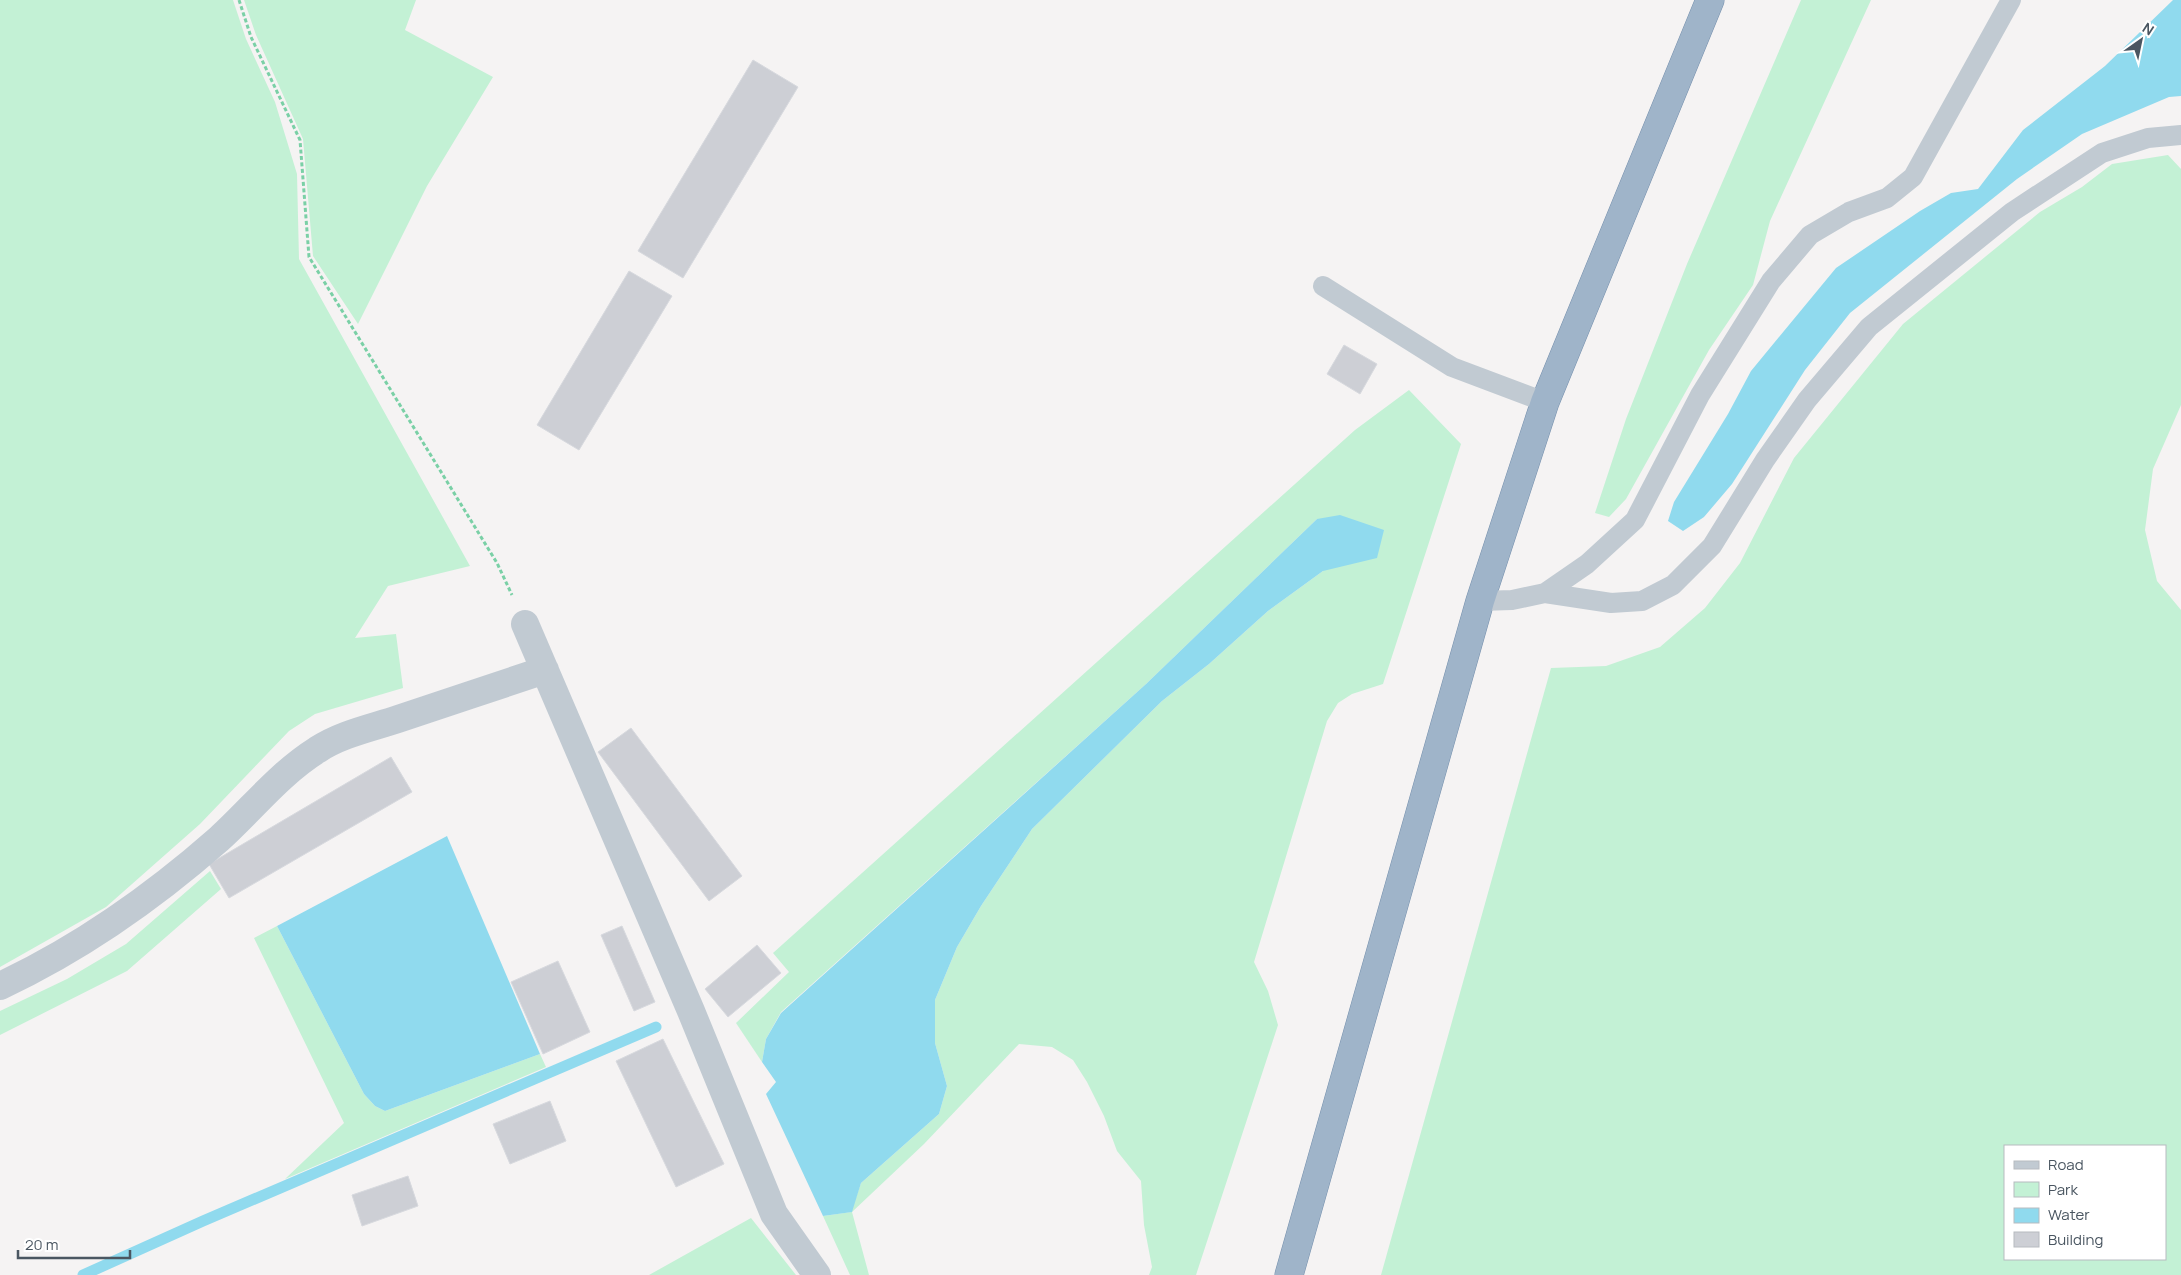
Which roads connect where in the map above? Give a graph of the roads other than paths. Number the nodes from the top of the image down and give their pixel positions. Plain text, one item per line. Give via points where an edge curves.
1 (1710, 0) edge
2 (2011, 0) edge
3 (2181, 134) edge
4 (1323, 286) dead end
5 (1545, 402) junction
6 (1545, 593) junction
7 (1480, 601) junction
8 (525, 624) road end
9 (545, 670) junction
10 (0, 986) edge
11 (817, 1275) edge
12 (1289, 1275) edge

1 - 5 highway
2 - 6 lane via 1913,177 1888,198 1849,212 1810,235 1771,281 1700,395 1635,520 1587,564
3 - 6 lane via 2148,138 2102,153 2012,212 1869,327 1802,408 1765,460 1712,546 1673,585 1642,601 1611,603
4 - 5 lane via 1452,367
5 - 7 highway
6 - 7 lane via 1512,600
7 - 12 highway
8 - 9 street
9 - 10 street via 350,734 317,750 280,777 223,835 146,899 75,947
9 - 11 street via 774,1214

